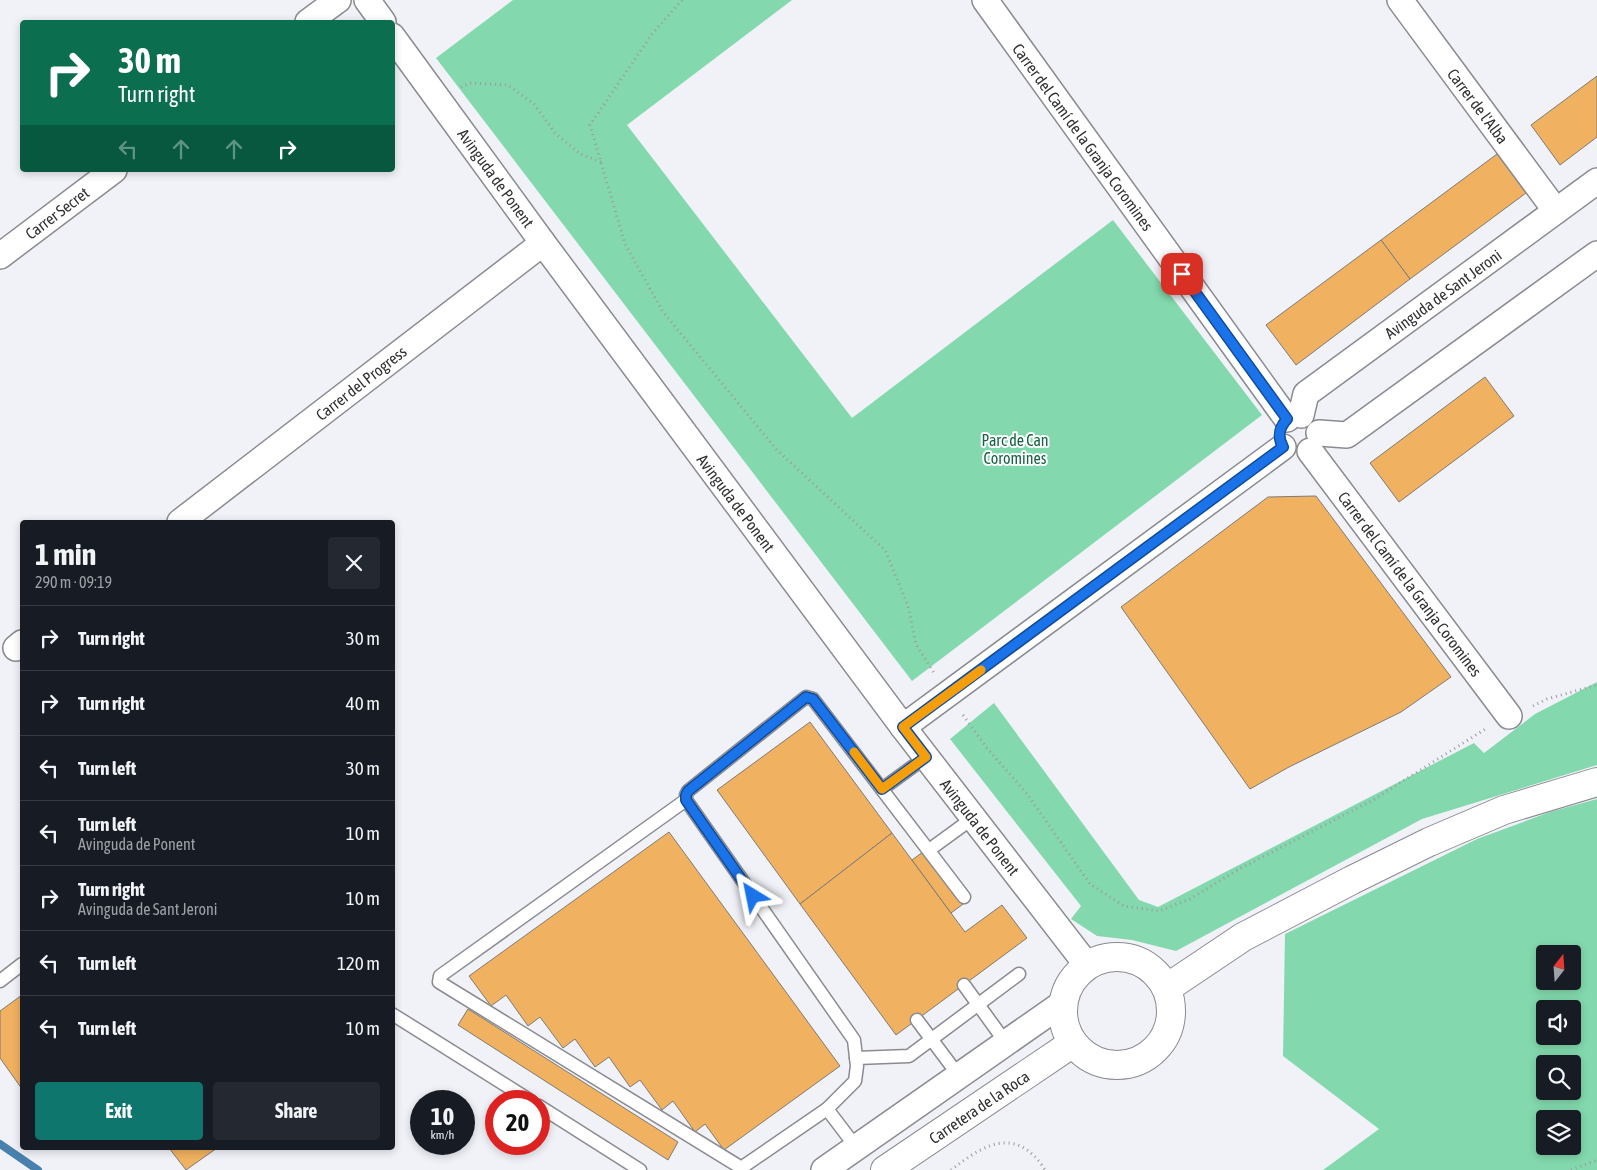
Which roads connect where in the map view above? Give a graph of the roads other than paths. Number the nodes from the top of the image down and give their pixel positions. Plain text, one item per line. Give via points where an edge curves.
1 (338, 0) edge
2 (367, 0) edge
3 (985, 0) edge
4 (1400, 0) edge
5 (311, 20) edge
6 (382, 20) edge
7 (395, 40) edge
8 (111, 172) edge
9 (1597, 181) edge
10 (1556, 211) junction
11 (543, 243) junction
12 (0, 256) edge
13 (1596, 257) edge
14 (1294, 417) junction
15 (1314, 442) junction
16 (1283, 447) junction
17 (183, 520) edge
18 (1509, 716) road end
19 (903, 727) junction
20 (926, 757) junction
21 (1597, 782) edge
22 (882, 789) junction
23 (686, 800) junction
24 (973, 818) junction
25 (929, 850) junction
26 (964, 897) dead end
27 (1087, 965) junction
28 (20, 966) edge
29 (1019, 974) dead end
30 (0, 981) edge
31 (964, 985) dead end
32 (1167, 988) junction
33 (978, 1004) junction
34 (1063, 1004) junction
35 (395, 1016) edge
36 (917, 1020) dead end
37 (932, 1039) junction
38 (1006, 1043) junction
39 (1073, 1043) junction
40 (856, 1058) junction
41 (959, 1076) junction
42 (513, 1090) edge
43 (827, 1109) junction
44 (550, 1113) edge
45 (856, 1147) junction
46 (640, 1170) edge
47 (824, 1170) edge
48 (885, 1170) edge

1 - 5 street
2 - 6 street
3 - 14 street, Carrer del Camí de la Granja Coromines
4 - 10 street, Carrer de l'Alba
7 - 11 street, Avinguda de Ponent
8 - 12 street, Carrer Secret
9 - 10 street, Avinguda de Sant Jeroni
10 - 14 street, Avinguda de Sant Jeroni via 1306,394
11 - 17 street, Carrer del Progress
11 - 19 street, Avinguda de Ponent
13 - 15 street via 1347,435
14 - 15 street via 1311,419 1316,424
14 - 16 street via 1282,424 1279,434
15 - 16 street via 1301,454 1294,454
15 - 18 street, Carrer del Camí de la Granja Coromines
16 - 19 street
19 - 20 street, Avinguda de Ponent
20 - 22 lane
20 - 24 street, Avinguda de Ponent
21 - 32 street via 1504,810 1429,842 1243,937
22 - 23 lane via 813,699 806,697 688,791
22 - 25 lane
23 - 40 lane via 854,1040
23 - 43 lane via 440,976 439,982 740,1167
24 - 25 lane
24 - 27 street, Avinguda de Ponent
25 - 26 lane
27 - 32 street via 1109,957 1132,958 1153,969
27 - 34 street via 1073,979
28 - 30 lane
29 - 33 lane
31 - 33 lane
32 - 39 street via 1172,1008 1169,1029 1159,1048 1141,1061 1121,1066 1099,1063
33 - 37 lane
33 - 38 lane
34 - 38 street
34 - 39 street via 1066,1031
35 - 42 lane
36 - 37 lane
37 - 40 lane via 909,1056
37 - 41 lane
38 - 41 street
39 - 48 street, Carretera de la Roca
40 - 43 lane via 854,1081
41 - 45 street
43 - 45 lane
44 - 46 lane
45 - 47 street

